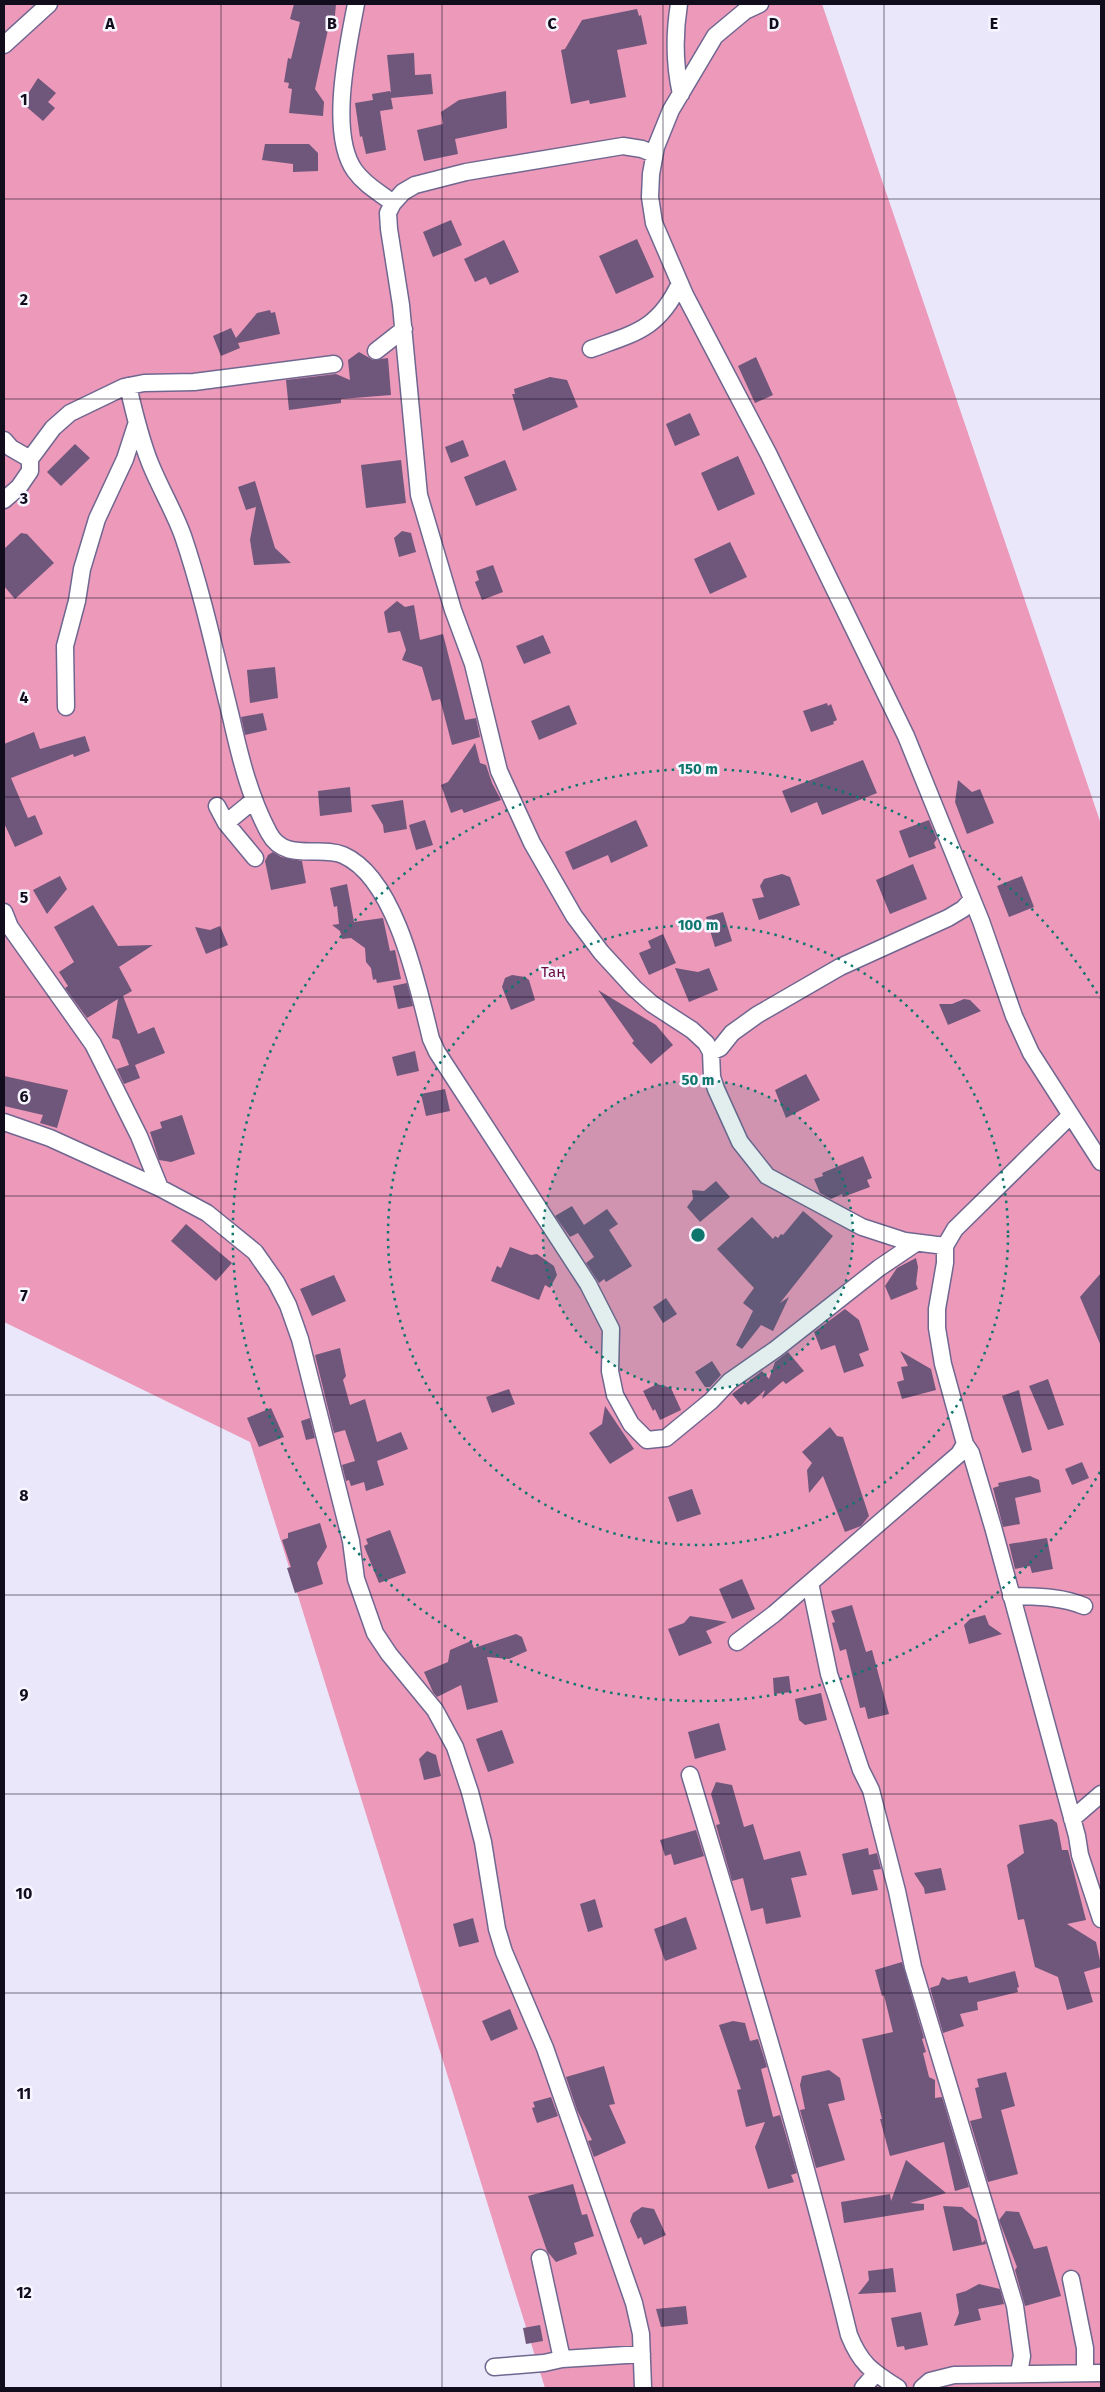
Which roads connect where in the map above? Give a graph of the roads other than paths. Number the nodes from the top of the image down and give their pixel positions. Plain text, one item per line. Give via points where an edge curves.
1 (49, 4) edge
2 (356, 4) edge
3 (679, 4) edge
4 (760, 4) edge
5 (4, 45) edge
6 (681, 94) junction
7 (654, 154) junction
8 (393, 203) junction
9 (680, 284) junction
10 (404, 328) junction
11 (591, 349) dead end
12 (376, 351) dead end
13 (334, 364) dead end
14 (128, 386) junction
15 (137, 422) junction
16 (4, 440) edge
17 (30, 459) junction
18 (4, 500) edge
19 (66, 707) dead end
20 (254, 800) junction
21 (217, 806) dead end
22 (226, 823) junction
23 (255, 858) dead end
24 (972, 899) junction
25 (4, 912) edge
26 (711, 1052) junction
27 (1070, 1116) junction
28 (4, 1122) edge
29 (1101, 1162) edge
30 (160, 1188) junction
31 (916, 1243) junction
32 (945, 1246) junction
33 (966, 1444) junction
34 (810, 1583) junction
35 (1011, 1596) junction
36 (1084, 1606) dead end
37 (737, 1642) dead end
38 (690, 1775) dead end
39 (1101, 1794) edge
40 (1072, 1819) junction
41 (1101, 1919) edge
42 (540, 2258) dead end
43 (1071, 2279) dead end
44 (642, 2354) junction
45 (562, 2359) junction
46 (494, 2367) dead end
47 (1019, 2373) junction
48 (1093, 2373) edge
49 (876, 2374) junction
50 (643, 2388) edge
51 (862, 2388) edge
52 (898, 2388) edge
53 (922, 2388) edge

1 - 5 street
2 - 8 street via 344,73 343,135 353,169
3 - 6 street via 674,34
4 - 6 street via 745,11 715,36
6 - 7 street via 671,110
7 - 8 street via 642,148 623,146 466,172 415,185
7 - 9 street via 650,197 654,223
8 - 10 street via 388,214 389,230
9 - 11 street via 671,302 651,324
9 - 24 street via 768,453 906,736
10 - 12 street
10 - 26 street via 420,495 453,610 473,664 499,770 514,806 554,883 601,952 634,988 692,1030
13 - 14 street via 194,382
14 - 15 street
14 - 17 street via 70,413 53,428
15 - 19 street via 125,459 97,519 82,569 65,646
15 - 20 street via 150,464 183,536
16 - 17 street
17 - 18 street via 30,471
20 - 22 street
20 - 31 street via 277,843 295,851 342,854 361,866 389,908 404,938 431,1039 588,1284 611,1329 610,1371 615,1396 631,1424 647,1440 666,1438 730,1381
21 - 22 street
22 - 23 street
24 - 26 street via 948,918 840,967 757,1015 732,1033 720,1048
24 - 27 street via 1014,1016 1031,1053
25 - 30 street via 10,927 93,1044
26 - 31 street via 716,1089 740,1142 767,1176 862,1228
27 - 29 street via 1080,1126
27 - 32 street via 955,1229
28 - 30 street via 50,1138
30 - 44 street via 208,1213 241,1238 255,1252 288,1304 344,1512 356,1579 375,1633 435,1710 455,1747 483,1842 499,1937 545,2048 614,2241 634,2303
31 - 32 street
32 - 33 street via 937,1328 943,1364
33 - 34 street via 959,1454
33 - 35 street
34 - 37 street
34 - 47 street via 829,1674 861,1770 871,1790 898,1891 915,1976 1015,2306 1022,2356
35 - 36 street via 1049,1597
35 - 40 street
38 - 49 street via 809,2175 849,2334 856,2354
39 - 40 street
40 - 41 street
42 - 45 street
43 - 48 street
44 - 45 street
44 - 50 street
45 - 46 street
47 - 48 street
47 - 53 street via 941,2377
49 - 51 street
49 - 52 street

